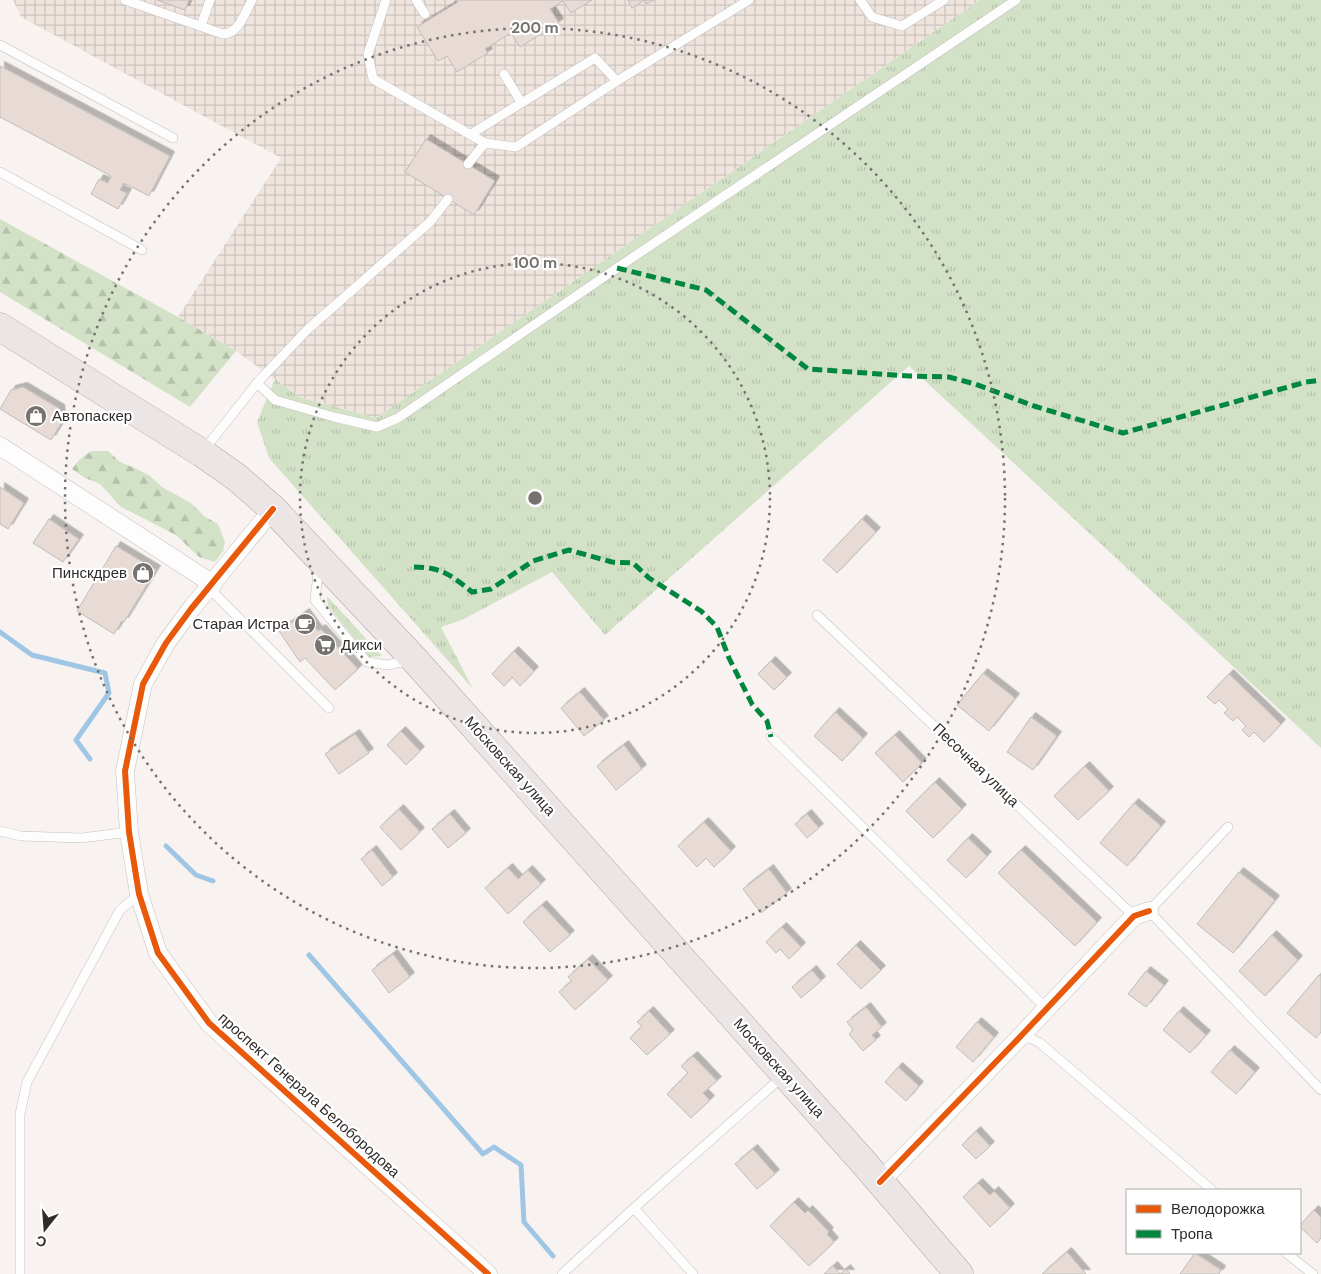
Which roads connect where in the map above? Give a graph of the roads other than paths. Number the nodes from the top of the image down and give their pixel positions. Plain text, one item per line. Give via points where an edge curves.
1 (125, 0) edge
2 (210, 0) edge
3 (252, 0) edge
4 (386, 0) edge
5 (416, 0) edge
6 (749, 0) edge
7 (860, 0) edge
8 (944, 0) edge
9 (1016, 0) edge
10 (425, 14) dead end
11 (201, 26) junction
12 (0, 45) edge
13 (504, 74) dead end
14 (618, 81) junction
15 (521, 102) junction
16 (470, 134) junction
17 (173, 138) dead end
18 (485, 143) junction
19 (468, 164) dead end
20 (0, 172) edge
21 (448, 199) dead end
22 (142, 250) dead end
23 (0, 327) edge
24 (257, 383) junction
25 (0, 446) edge
26 (202, 452) junction
27 (273, 509) junction
28 (320, 557) junction
29 (211, 586) junction
30 (817, 614) dead end
31 (414, 659) junction
32 (329, 708) dead end
33 (771, 737) dead end
34 (1228, 827) dead end
35 (0, 831) edge
36 (129, 832) junction
37 (139, 894) junction
38 (1141, 913) junction
39 (1046, 1008) junction
40 (1020, 1038) junction
41 (784, 1075) junction
42 (1321, 1090) edge
43 (880, 1182) junction
44 (1211, 1189) edge
45 (634, 1208) junction
46 (1287, 1254) edge
47 (482, 1271) edge
48 (20, 1274) edge
49 (562, 1274) edge
50 (693, 1274) edge
51 (959, 1274) edge
52 (1313, 1274) edge

1 - 11 lane
2 - 11 lane
3 - 11 lane via 230,34
4 - 16 lane via 368,54 373,79
5 - 10 lane
6 - 14 lane
7 - 8 lane via 872,17 902,26
9 - 24 lane via 398,418 377,427 334,417 275,400
12 - 17 lane
13 - 15 lane
14 - 15 lane via 596,58
14 - 18 lane via 516,147
15 - 16 lane
16 - 18 lane
18 - 19 lane
20 - 22 lane
21 - 24 lane via 430,222 308,329
23 - 26 main road, Московская улица
24 - 26 lane
25 - 29 street
26 - 27 main road, Московская улица
27 - 28 main road, Московская улица
27 - 29 street, проспект Генерала Белобородова
28 - 31 main road, Московская улица
28 - 31 lane via 315,600 367,662 388,665
29 - 32 lane
29 - 36 street, проспект Генерала Белобородова via 166,643 143,684 126,771
30 - 38 lane, Песочная улица
31 - 41 main road, Московская улица
33 - 39 lane
34 - 38 lane
35 - 36 lane via 21,836 81,838
36 - 37 street, проспект Генерала Белобородова
37 - 47 street, проспект Генерала Белобородова via 158,953 209,1023
37 - 48 lane via 120,910 27,1082 20,1114
38 - 39 street
38 - 42 lane, Песочная улица
39 - 40 street
40 - 43 street
40 - 44 lane via 1040,1043
41 - 43 main road, Московская улица
41 - 45 lane
43 - 51 main road, Московская улица
45 - 49 lane
45 - 50 lane
46 - 52 lane

